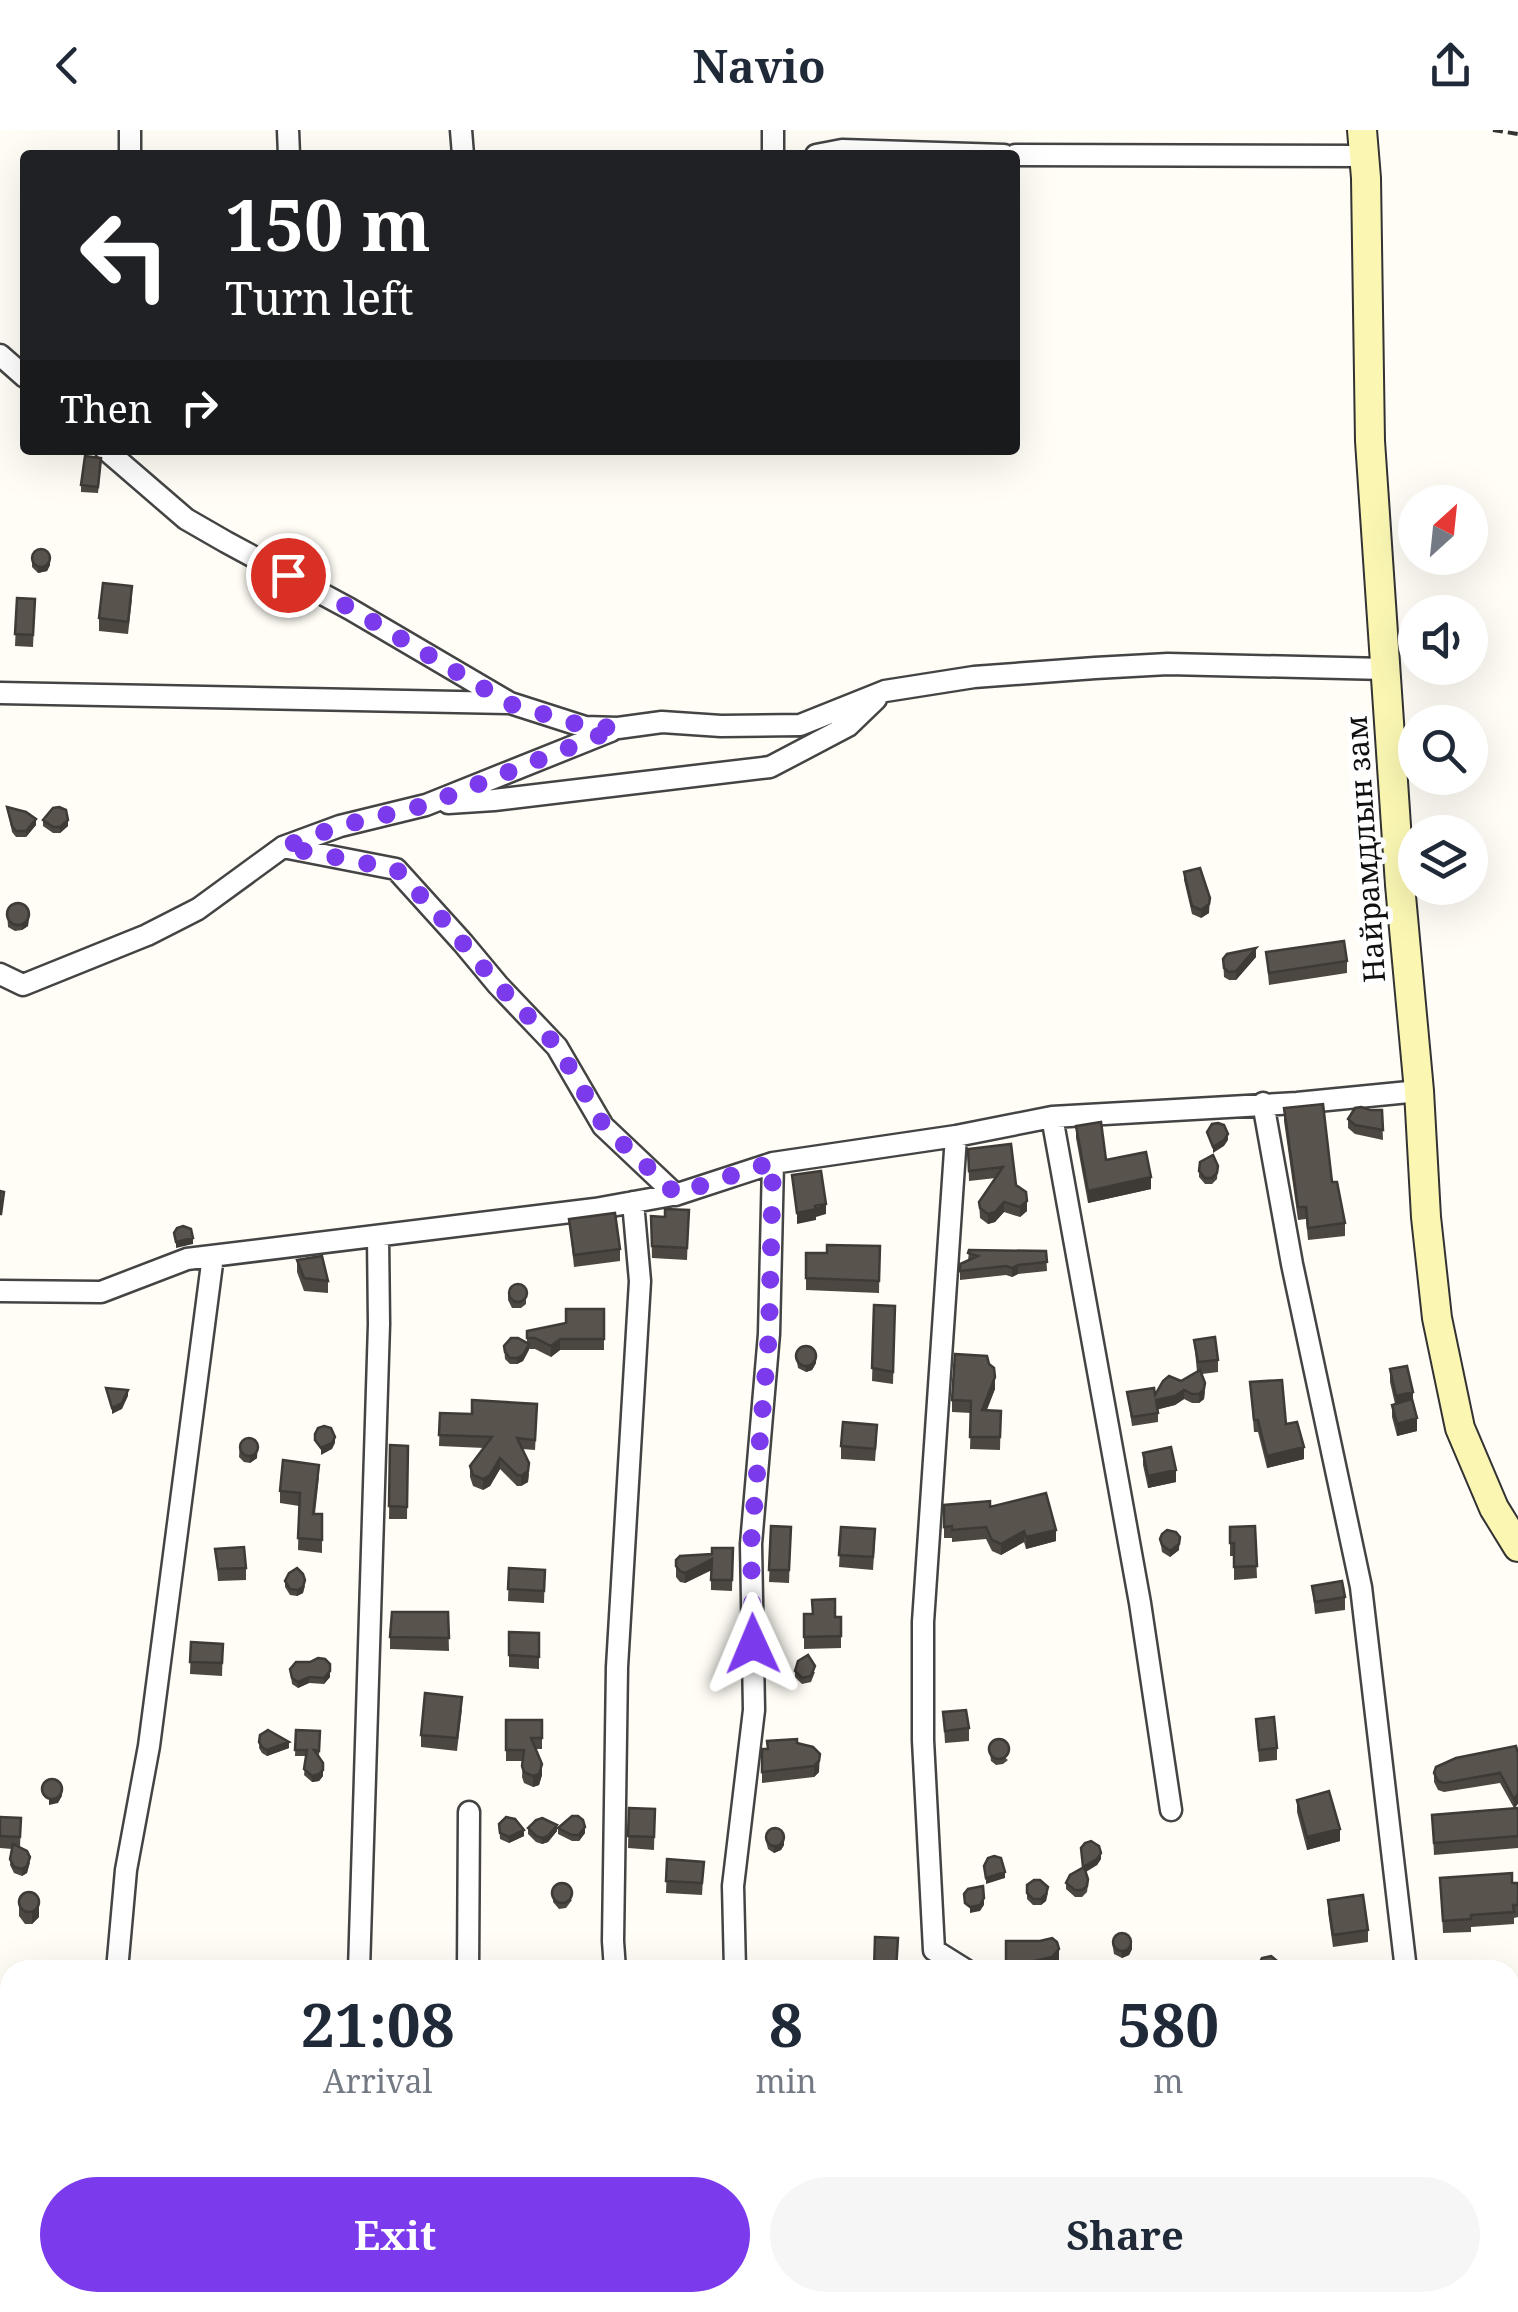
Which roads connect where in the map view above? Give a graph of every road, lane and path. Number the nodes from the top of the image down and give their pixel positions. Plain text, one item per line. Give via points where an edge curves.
1 (1493, 130) edge
2 (1518, 134) edge
3 (1363, 143) edge
4 (1020, 155) edge
5 (0, 355) edge
6 (20, 373) edge
7 (112, 455) edge
8 (1385, 669) junction
9 (885, 692) junction
10 (0, 693) edge
11 (510, 704) junction
12 (618, 728) junction
13 (426, 805) junction
14 (283, 847) junction
15 (0, 974) edge
16 (1419, 1091) junction
17 (1264, 1103) junction
18 (1052, 1117) junction
19 (956, 1136) junction
20 (773, 1162) junction
21 (676, 1194) junction
22 (633, 1202) junction
23 (378, 1236) junction
24 (213, 1256) junction
25 (0, 1291) edge
26 (1518, 1547) edge
27 (1171, 1810) dead end
28 (469, 1812) dead end
29 (117, 1960) edge
30 (358, 1960) edge
31 (468, 1960) edge
32 (614, 1960) edge
33 (735, 1960) edge
34 (950, 1960) edge
35 (1405, 1960) edge

1 - 2 path
3 - 4 street
3 - 8 main road, Найрамдлын зам via 1370,441
5 - 6 street
7 - 11 street via 186,519
8 - 9 street via 1168,664 974,677
8 - 16 main road, Найрамдлын зам
9 - 12 street via 800,725 662,722
9 - 13 street via 848,726 770,767
10 - 11 street
11 - 12 street via 584,726
12 - 13 street
13 - 14 street
14 - 15 street via 198,909 147,935 23,985
14 - 21 street via 396,869 557,1046 604,1126
16 - 17 street
16 - 26 main road, Найрамдлын зам via 1437,1318 1460,1428
17 - 18 street
17 - 35 street via 1361,1587
18 - 19 street
18 - 27 street
19 - 20 street
19 - 34 street via 923,1622 922,1740 934,1950
20 - 21 street
20 - 33 street via 769,1334 751,1544 754,1710 733,1886
21 - 22 street
22 - 23 street
22 - 32 street via 640,1281 617,1666
23 - 24 street
23 - 30 street
24 - 25 street via 187,1259 102,1292
24 - 29 street
28 - 31 street

